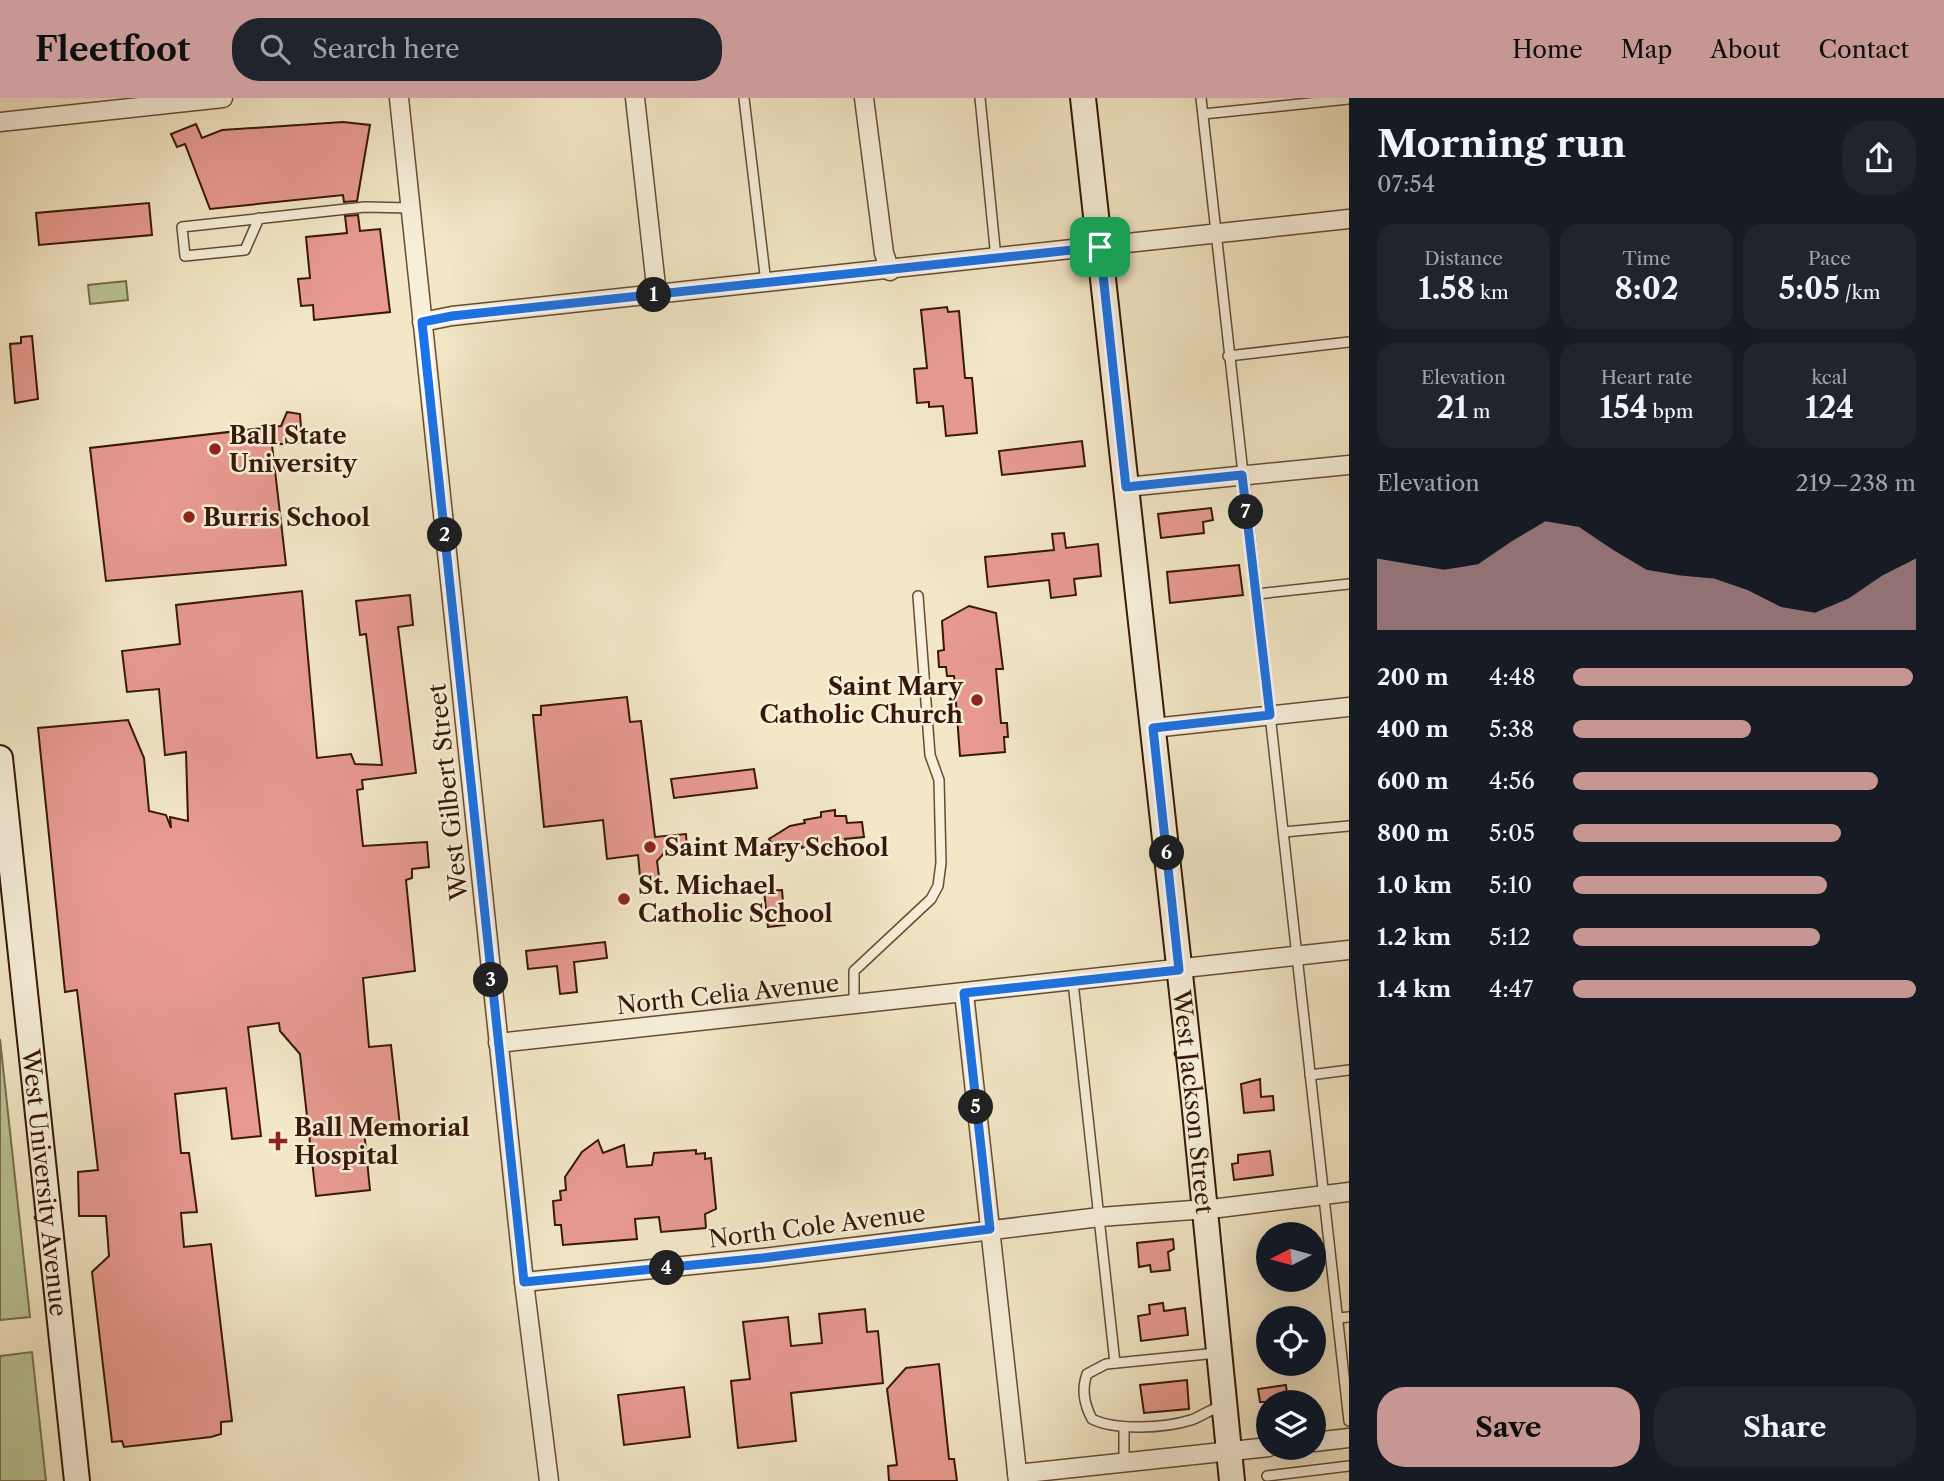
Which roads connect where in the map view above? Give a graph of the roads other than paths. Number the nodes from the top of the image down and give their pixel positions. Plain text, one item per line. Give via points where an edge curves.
1 (223, 98) edge
2 (399, 98) edge
3 (635, 98) edge
4 (744, 98) edge
5 (864, 98) edge
6 (980, 98) edge
7 (1083, 98) edge
8 (1201, 98) edge
9 (1349, 99) edge
10 (161, 101) edge
11 (1203, 114) junction
12 (0, 122) edge
13 (410, 208) junction
14 (259, 218) junction
15 (1349, 219) edge
16 (1215, 234) junction
17 (1100, 247) junction
18 (996, 258) junction
19 (890, 271) junction
20 (766, 284) junction
21 (657, 295) junction
22 (422, 322) junction
23 (1349, 342) edge
24 (1228, 356) junction
25 (1349, 465) edge
26 (1242, 475) junction
27 (1126, 487) junction
28 (1349, 584) edge
29 (1257, 594) junction
30 (918, 596) dead end
31 (1349, 707) edge
32 (1270, 715) junction
33 (1153, 728) junction
34 (0, 758) edge
35 (1349, 826) edge
36 (1284, 832) junction
37 (1349, 950) edge
38 (1296, 956) junction
39 (1179, 970) junction
40 (1073, 982) junction
41 (964, 993) junction
42 (854, 1004) junction
43 (498, 1043) junction
44 (1349, 1070) edge
45 (1310, 1075) junction
46 (1349, 1192) edge
47 (1323, 1195) junction
48 (1204, 1210) junction
49 (1100, 1217) junction
50 (990, 1229) junction
51 (524, 1282) junction
52 (1349, 1317) edge
53 (1338, 1318) junction
54 (1218, 1353) junction
55 (1115, 1363) junction
56 (1224, 1406) junction
57 (1349, 1421) edge
58 (1124, 1428) junction
59 (1349, 1438) edge
60 (1326, 1441) edge
61 (1256, 1449) edge
62 (1229, 1452) junction
63 (1124, 1463) junction
64 (1349, 1466) edge
65 (1267, 1476) dead end
66 (1017, 1478) edge
67 (77, 1481) edge
68 (549, 1481) edge
69 (1232, 1481) edge

1 - 10 street
2 - 13 street, West Gilbert Street
3 - 21 street
4 - 20 lane
5 - 19 street
6 - 18 lane
7 - 17 main road, West Jackson Street
8 - 11 lane
9 - 11 lane
10 - 12 street
11 - 16 lane
13 - 14 lane via 365,207
13 - 22 street, West Gilbert Street
14 - 14 lane via 182,227 185,256 246,250
15 - 16 street
16 - 17 street
16 - 24 lane
17 - 18 street
17 - 27 main road, West Jackson Street
18 - 19 street
19 - 20 street
20 - 21 street
21 - 22 street
22 - 43 street, West Gilbert Street
23 - 24 lane
24 - 26 lane
25 - 26 street
26 - 27 street
26 - 29 lane
27 - 33 main road, West Jackson Street
28 - 29 lane
29 - 32 lane
30 - 42 lane via 930,755 939,780 940,875 931,899 854,971
31 - 32 street
32 - 33 street
32 - 36 lane
33 - 39 main road, West Jackson Street
34 - 67 main road, West University Avenue
35 - 36 lane
36 - 38 lane
37 - 38 street, North Celia Avenue
38 - 39 street, North Celia Avenue
38 - 45 lane
39 - 40 street, North Celia Avenue
39 - 48 main road, West Jackson Street
40 - 41 street, North Celia Avenue
40 - 49 lane
41 - 42 street, North Celia Avenue
41 - 50 street
42 - 43 street, North Celia Avenue
43 - 51 street, West Gilbert Street
44 - 45 lane
45 - 47 lane
46 - 47 street, North Cole Avenue
47 - 48 street, North Cole Avenue
47 - 53 lane
48 - 49 street, North Cole Avenue
48 - 54 main road, West Jackson Street
49 - 50 street, North Cole Avenue
49 - 55 lane
50 - 51 street, North Cole Avenue
50 - 66 street
51 - 68 street, West Gilbert Street
52 - 53 lane
53 - 57 lane
54 - 55 lane
54 - 56 main road, West Jackson Street
55 - 58 lane via 1087,1374 1085,1407 1092,1419
56 - 58 lane via 1189,1420
56 - 62 main road, West Jackson Street
58 - 63 lane
59 - 60 street
61 - 62 street
62 - 63 street
62 - 69 main road, West Jackson Street
63 - 66 street
64 - 65 lane

